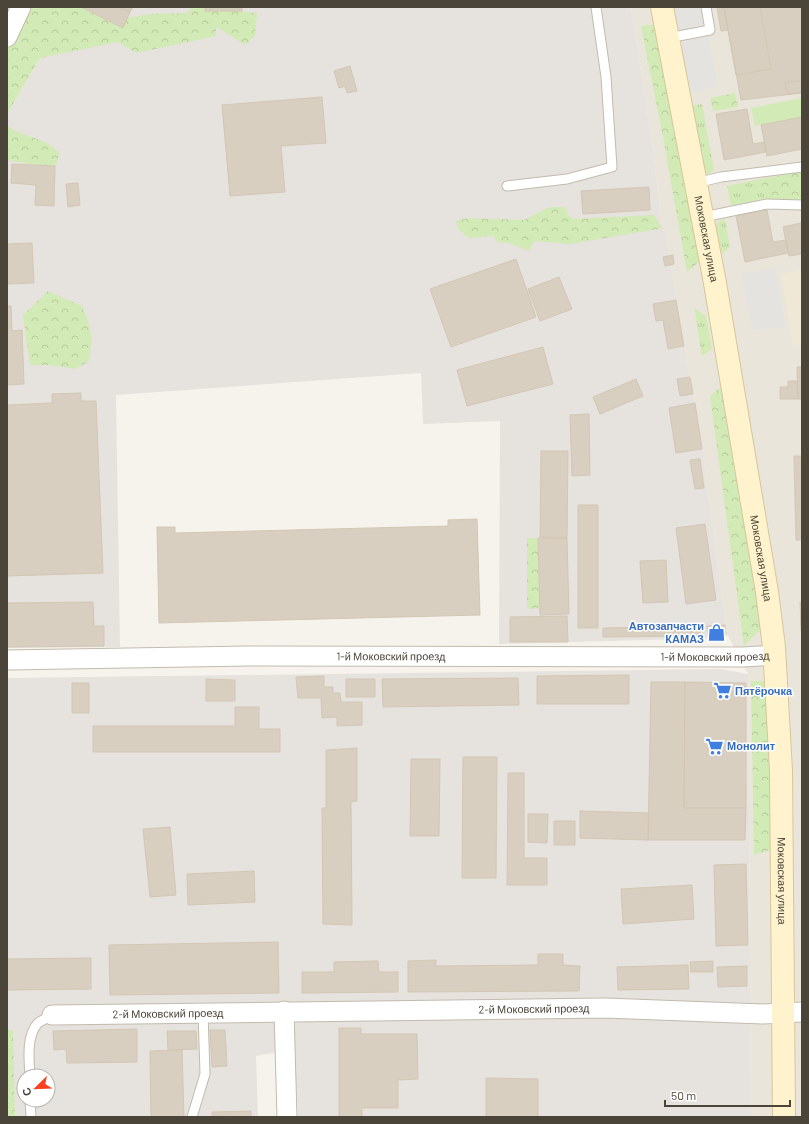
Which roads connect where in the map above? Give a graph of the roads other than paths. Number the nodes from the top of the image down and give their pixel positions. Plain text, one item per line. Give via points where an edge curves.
1 (21, 7) edge
2 (596, 7) edge
3 (662, 7) edge
4 (706, 7) edge
5 (7, 37) edge
6 (668, 38) junction
7 (802, 167) edge
8 (696, 182) junction
9 (507, 186) dead end
10 (802, 205) edge
11 (703, 217) junction
12 (775, 655) junction
13 (7, 660) edge
14 (284, 1011) junction
15 (203, 1012) junction
16 (793, 1012) edge
17 (52, 1015) joint
18 (30, 1068) edge
19 (192, 1117) edge
20 (287, 1117) edge
21 (784, 1117) edge

1 - 5 street
2 - 9 lane via 606,77 612,167 567,179
3 - 6 street, Моковская улица
4 - 6 lane via 710,30
6 - 8 street, Моковская улица
7 - 8 lane via 721,176
8 - 11 street, Моковская улица
10 - 11 lane via 767,204
11 - 12 street, Моковская улица via 767,592
12 - 13 street, 1-й Моковский проезд via 249,656
12 - 16 street, Моковская улица
14 - 15 street, 2-й Моковский проезд
14 - 16 street, 2-й Моковский проезд via 605,1008 763,1014
14 - 20 street
15 - 17 street, 2-й Моковский проезд
15 - 19 lane via 205,1074
16 - 21 street, Моковская улица
17 - 18 lane via 38,1023 32,1034

